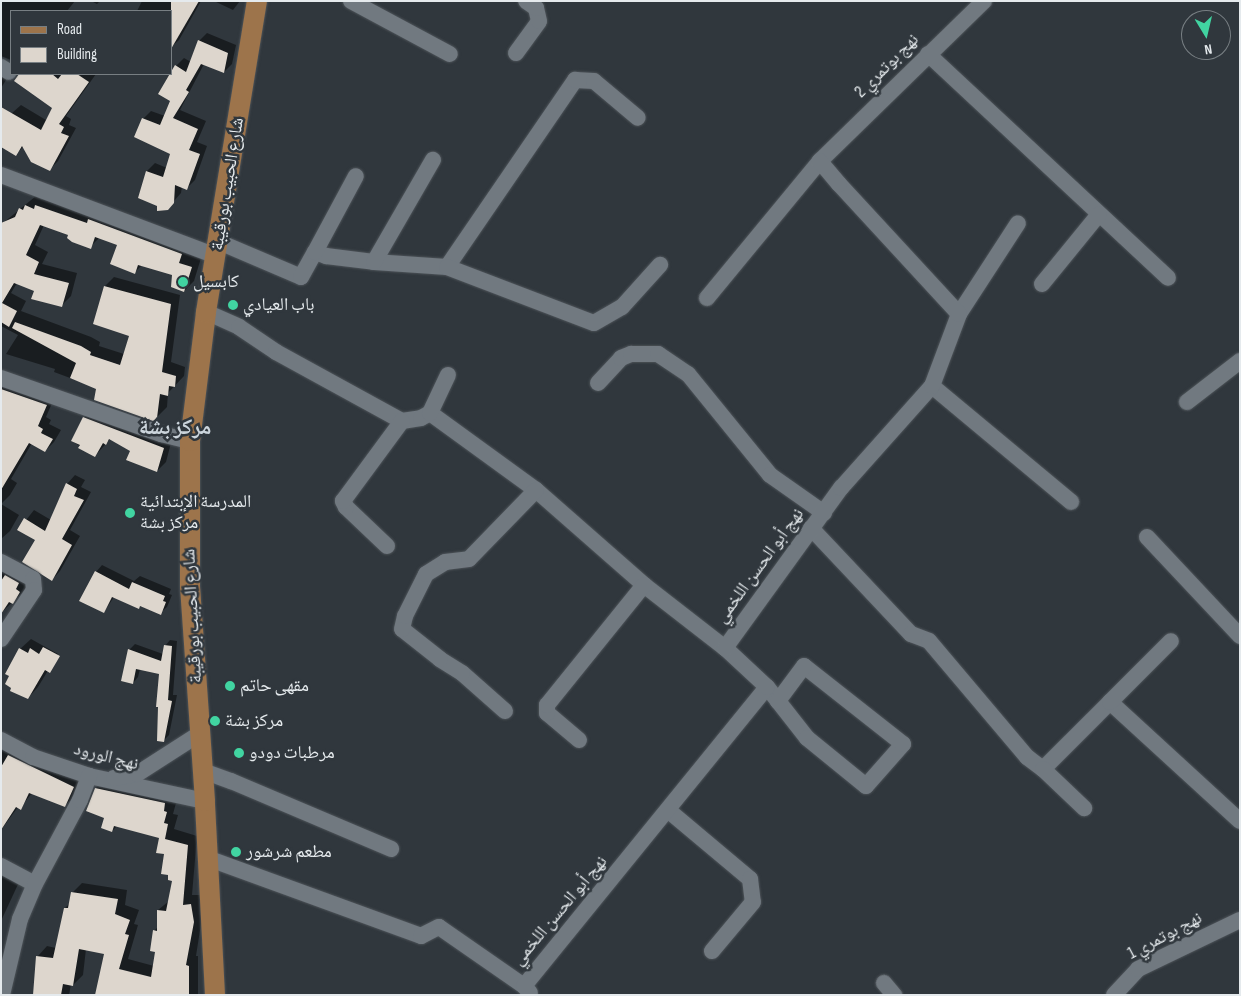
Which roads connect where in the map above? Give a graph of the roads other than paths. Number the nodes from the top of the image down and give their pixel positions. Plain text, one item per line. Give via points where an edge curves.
1 (257, 1) edge
2 (352, 1) edge
3 (376, 1) edge
4 (526, 1) edge
5 (984, 1) edge
6 (417, 22) dead end
7 (516, 53) dead end
8 (450, 54) dead end
9 (928, 54) junction
10 (638, 118) dead end
11 (433, 160) dead end
12 (820, 161) junction
13 (1, 175) edge
14 (356, 176) dead end
15 (1099, 214) junction
16 (1018, 223) dead end
17 (217, 249) junction
18 (316, 252) junction
19 (374, 262) junction
20 (660, 265) dead end
21 (447, 267) junction
22 (1168, 278) dead end
23 (1042, 284) dead end
24 (707, 298) dead end
25 (206, 312) junction
26 (959, 314) junction
27 (1240, 361) edge
28 (448, 375) dead end
29 (1, 378) edge
30 (598, 383) dead end
31 (932, 386) junction
32 (1187, 402) dead end
33 (430, 413) junction
34 (402, 421) junction
35 (190, 441) junction
36 (536, 490) junction
37 (1071, 502) dead end
38 (824, 513) junction
39 (811, 528) junction
40 (1147, 537) dead end
41 (387, 546) dead end
42 (1, 562) edge
43 (644, 585) junction
44 (1240, 636) edge
45 (1, 639) edge
46 (1172, 641) dead end
47 (725, 648) junction
48 (768, 687) junction
49 (778, 701) junction
50 (1110, 702) junction
51 (505, 711) dead end
52 (199, 734) junction
53 (1, 740) edge
54 (579, 740) dead end
55 (1043, 769) junction
56 (202, 771) junction
57 (96, 778) junction
58 (205, 801) junction
59 (1084, 808) dead end
60 (669, 811) junction
61 (1240, 821) edge
62 (391, 849) dead end
63 (207, 858) junction
64 (1, 866) edge
65 (35, 884) junction
66 (1240, 920) edge
67 (712, 951) dead end
68 (528, 990) edge
69 (2, 995) edge
70 (216, 995) edge
71 (1114, 995) edge

1 - 17 main road, شارع الحبيب بورقيبة
2 - 8 street
3 - 6 street
4 - 7 street via 536,8 539,21
5 - 9 street, نهج بوتمري 2
9 - 12 street, نهج بوتمري 2
9 - 15 street
10 - 21 street via 594,81 575,80
11 - 19 street
12 - 24 street, نهج بوتمري 2
12 - 26 street
13 - 17 street
14 - 18 street
15 - 22 street
15 - 23 street
16 - 26 street, نهج أبو الحسن اللخمي
17 - 18 street via 301,277
17 - 25 main road, شارع الحبيب بورقيبة
18 - 19 street
19 - 21 street
20 - 21 street via 622,307 594,323
25 - 34 street via 239,327 276,352
25 - 35 main road, شارع الحبيب بورقيبة
26 - 31 street, نهج أبو الحسن اللخمي
27 - 32 street
28 - 33 street
29 - 35 street via 161,434
30 - 38 street via 621,358 631,354 658,354 688,374 770,475
31 - 37 street
31 - 38 street, نهج أبو الحسن اللخمي via 841,488
33 - 34 street
33 - 36 street
34 - 41 street via 343,500 346,507
35 - 52 main road, شارع الحبيب بورقيبة via 190,587
36 - 43 street
36 - 51 street via 469,559 445,562 426,574 404,616 402,629 462,673
38 - 39 street, نهج أبو الحسن اللخمي
39 - 47 street, نهج أبو الحسن اللخمي
39 - 55 street via 912,634 929,641 1027,757
40 - 44 street
42 - 45 street via 32,579 34,590
43 - 47 street
43 - 54 street via 547,705 547,713
46 - 50 street
47 - 48 street, نهج أبو الحسن اللخمي
48 - 49 street
48 - 60 street, نهج أبو الحسن اللخمي
49 - 49 street via 807,738 866,786 903,744 804,666
50 - 55 street
50 - 61 street
52 - 56 main road, شارع الحبيب بورقيبة
52 - 57 street via 137,774
53 - 57 street, نهج الورود via 33,757
55 - 59 street
56 - 58 main road, شارع الحبيب بورقيبة
56 - 62 street
57 - 58 street, نهج الورود
57 - 65 street via 80,800
58 - 63 main road, شارع الحبيب بورقيبة
60 - 67 street via 750,879 753,902
60 - 68 street, نهج أبو الحسن اللخمي
63 - 68 street via 421,936 439,927
63 - 70 main road, شارع الحبيب بورقيبة
64 - 65 street
65 - 69 street via 20,919
66 - 71 street, نهج بوتمري 1 via 1138,970

